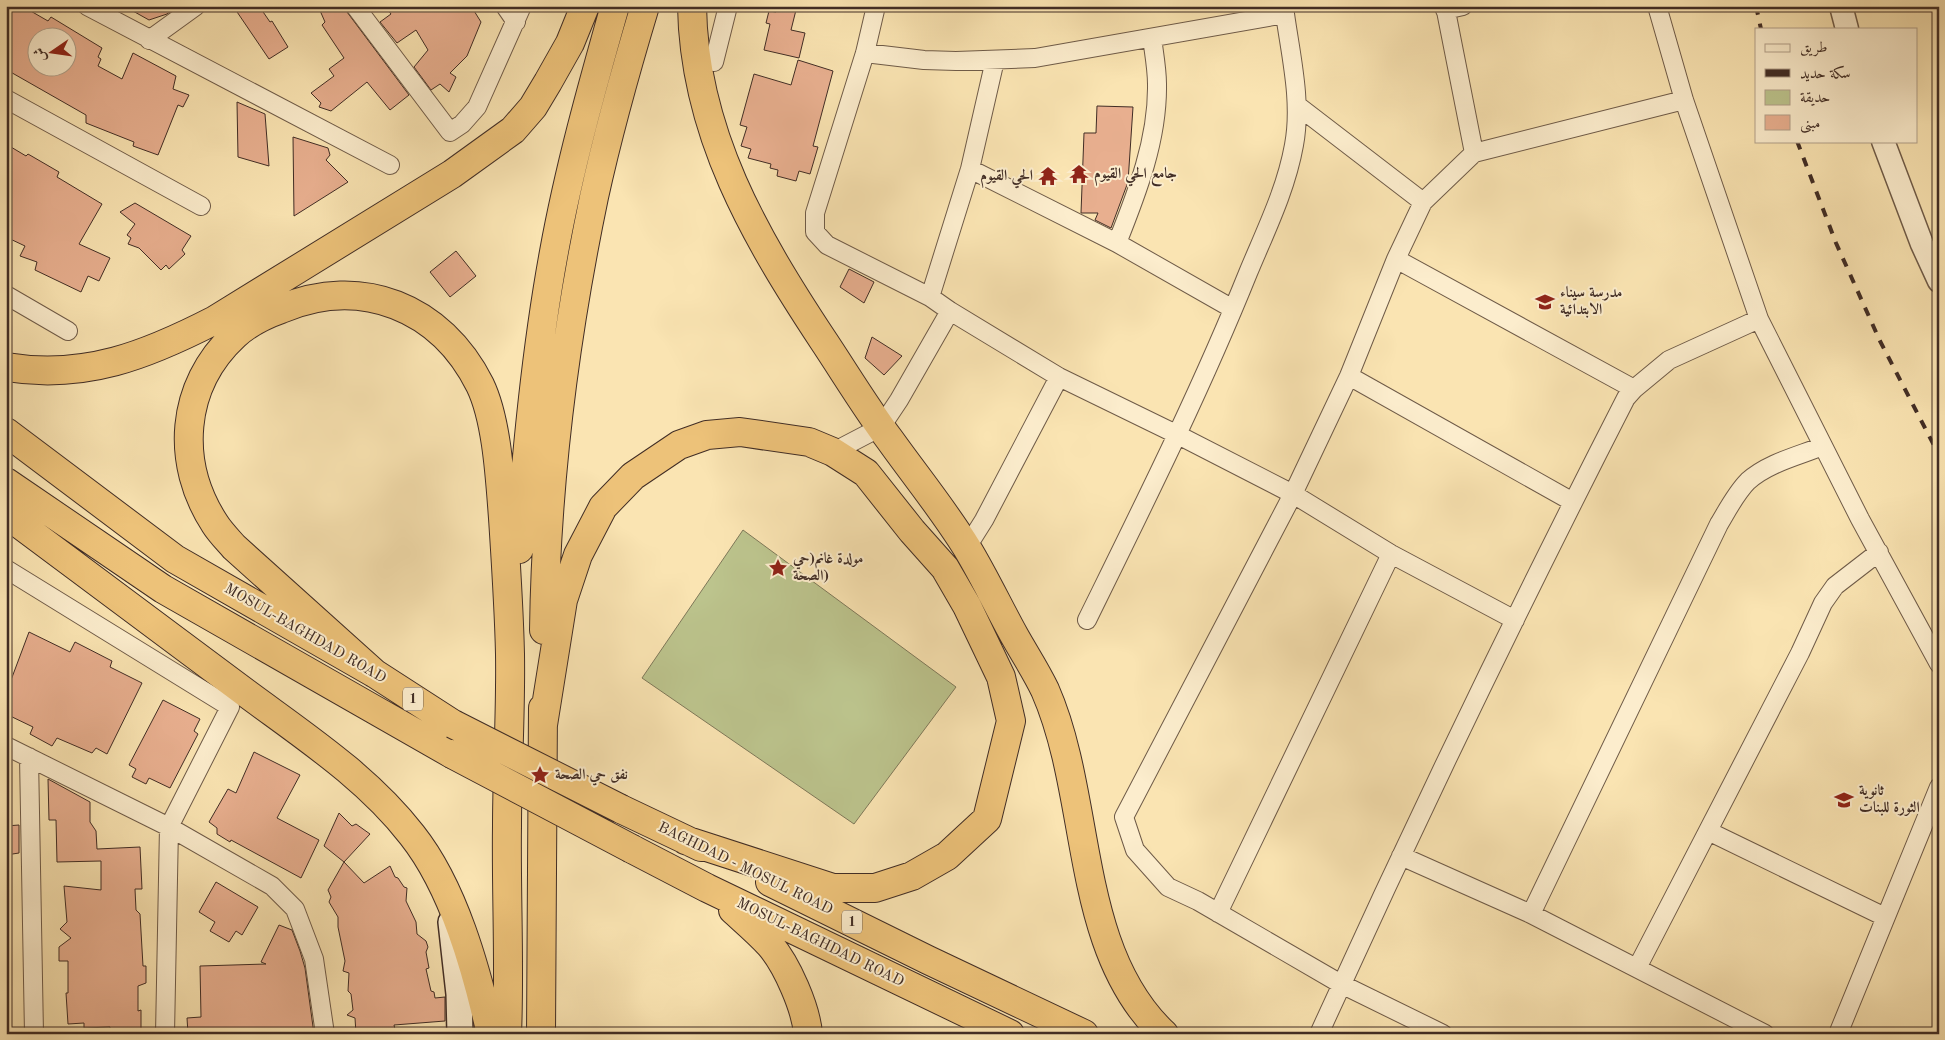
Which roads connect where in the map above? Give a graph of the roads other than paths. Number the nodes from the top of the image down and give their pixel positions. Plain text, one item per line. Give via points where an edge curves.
1 (87, 6) edge
2 (196, 6) edge
3 (356, 6) edge
4 (505, 6) edge
5 (586, 6) edge
6 (614, 6) edge
7 (645, 6) edge
8 (692, 6) edge
9 (728, 6) edge
10 (876, 6) edge
11 (1463, 6) edge
12 (1657, 6) edge
13 (1841, 6) edge
14 (1445, 8) edge
15 (1284, 10) edge
16 (519, 14) edge
17 (1847, 28) edge
18 (1152, 38) junction
19 (149, 40) junction
20 (865, 53) junction
21 (996, 60) junction
22 (714, 62) dead end
23 (6, 99) edge
24 (1684, 100) junction
25 (1298, 106) junction
26 (1883, 142) edge
27 (1474, 153) junction
28 (390, 165) dead end
29 (970, 169) junction
30 (1423, 202) junction
31 (201, 206) dead end
32 (1117, 243) junction
33 (1396, 259) junction
34 (1939, 281) edge
35 (6, 295) edge
36 (930, 297) junction
37 (1233, 309) junction
38 (950, 311) junction
39 (1759, 319) junction
40 (68, 331) dead end
41 (6, 367) edge
42 (1348, 376) junction
43 (1059, 377) junction
44 (1634, 389) junction
45 (881, 427) junction
46 (6, 432) edge
47 (1178, 435) junction
48 (1823, 446) junction
49 (833, 452) junction
50 (6, 482) edge
51 (1293, 494) junction
52 (1573, 502) junction
53 (6, 514) edge
54 (967, 547) junction
55 (1879, 552) junction
56 (1391, 554) junction
57 (6, 569) edge
58 (1087, 620) dead end
59 (1515, 620) junction
60 (510, 655) junction
61 (1937, 658) edge
62 (374, 672) junction
63 (543, 725) junction
64 (6, 746) edge
65 (29, 757) junction
66 (1939, 787) edge
67 (622, 809) joint
68 (169, 827) junction
69 (1708, 830) junction
70 (685, 840) junction
71 (1401, 856) junction
72 (707, 888) junction
73 (446, 893) junction
74 (1218, 913) junction
75 (1531, 914) junction
76 (542, 916) junction
77 (1885, 917) junction
78 (1637, 968) junction
79 (1341, 984) junction
80 (34, 1034) edge
81 (165, 1034) edge
82 (325, 1034) edge
83 (460, 1034) edge
84 (492, 1034) edge
85 (507, 1034) edge
86 (540, 1034) edge
87 (558, 1034) edge
88 (808, 1034) edge
89 (1010, 1034) edge
90 (1084, 1034) edge
91 (1164, 1034) edge
92 (1319, 1034) edge
93 (1443, 1034) edge
94 (1765, 1034) edge
95 (1838, 1034) edge

1 - 19 street
2 - 19 street
3 - 16 street via 450,132 478,107
4 - 16 street
5 - 41 highway via 570,43 533,107 513,130 452,174 215,320 175,341 123,360 93,366 58,370
6 - 60 highway via 566,193 544,308 528,442
7 - 63 highway via 622,82 594,197 572,323 549,519
8 - 45 highway via 700,80 709,123 729,174 779,274
9 - 22 street
10 - 20 street
11 - 14 street
12 - 24 street
13 - 17 street
14 - 27 street
15 - 18 street
15 - 25 street
18 - 21 street via 1035,58
18 - 32 street via 1157,84 1154,129
19 - 28 street
20 - 21 street via 924,60
20 - 36 street via 816,213 815,232 827,245
21 - 29 street
23 - 31 street
24 - 27 street
24 - 39 street
25 - 30 street
25 - 37 street via 1294,145 1285,181
26 - 34 street
27 - 30 street
29 - 32 street
29 - 36 street
30 - 33 street
32 - 37 street
33 - 42 street
33 - 44 street
35 - 40 street
36 - 38 street
37 - 47 street
38 - 43 street
38 - 45 street
39 - 44 street via 1669,360
39 - 48 street
42 - 51 street
42 - 52 street
43 - 47 street
43 - 54 street
44 - 52 street via 1626,398
45 - 49 street
45 - 54 highway
46 - 62 highway, MOSUL-BAGHDAD ROAD via 175,559
47 - 51 street
47 - 58 street
48 - 55 street
48 - 75 street via 1772,466 1748,481 1735,497 1715,532
49 - 63 highway via 809,442 740,432 707,435 679,445 633,476 604,507 578,555 563,600
49 - 70 highway via 866,474 945,568 1001,677 1011,721 987,819 947,856 912,876 875,888 833,888
50 - 72 highway, MOSUL-BAGHDAD ROAD, bridge via 163,589 452,754
51 - 56 street
51 - 74 street via 1124,817 1135,850 1168,887
52 - 59 street
53 - 73 highway via 361,781 413,836
54 - 91 highway via 1045,690 1058,726 1111,953 1126,987
55 - 61 street
55 - 69 street via 1835,586 1823,603
56 - 59 street
56 - 74 street
57 - 68 street via 230,707
59 - 71 street
60 - 62 highway via 501,493 489,412 480,386 454,346 420,316 380,300 318,296 252,322 234,336 199,387 188,425 188,447 196,485 216,527
60 - 85 highway
62 - 67 highway, MOSUL-BAGHDAD ROAD / 1, bridge via 453,724
63 - 76 highway
64 - 65 street
65 - 68 street
65 - 80 street
66 - 77 street
67 - 70 highway, BAGHDAD - MOSUL ROAD / 1
68 - 81 street
68 - 82 street via 272,886 295,908 314,959
69 - 77 street
69 - 78 street
70 - 90 highway, BAGHDAD - MOSUL ROAD / 1
71 - 75 street
71 - 79 street
72 - 88 highway via 771,947 798,997
72 - 89 highway, MOSUL-BAGHDAD ROAD
73 - 83 main road via 456,954
73 - 84 highway via 476,969
74 - 79 street
75 - 78 street
76 - 86 highway
76 - 87 highway
77 - 95 street
78 - 94 street
79 - 92 street
79 - 93 street

